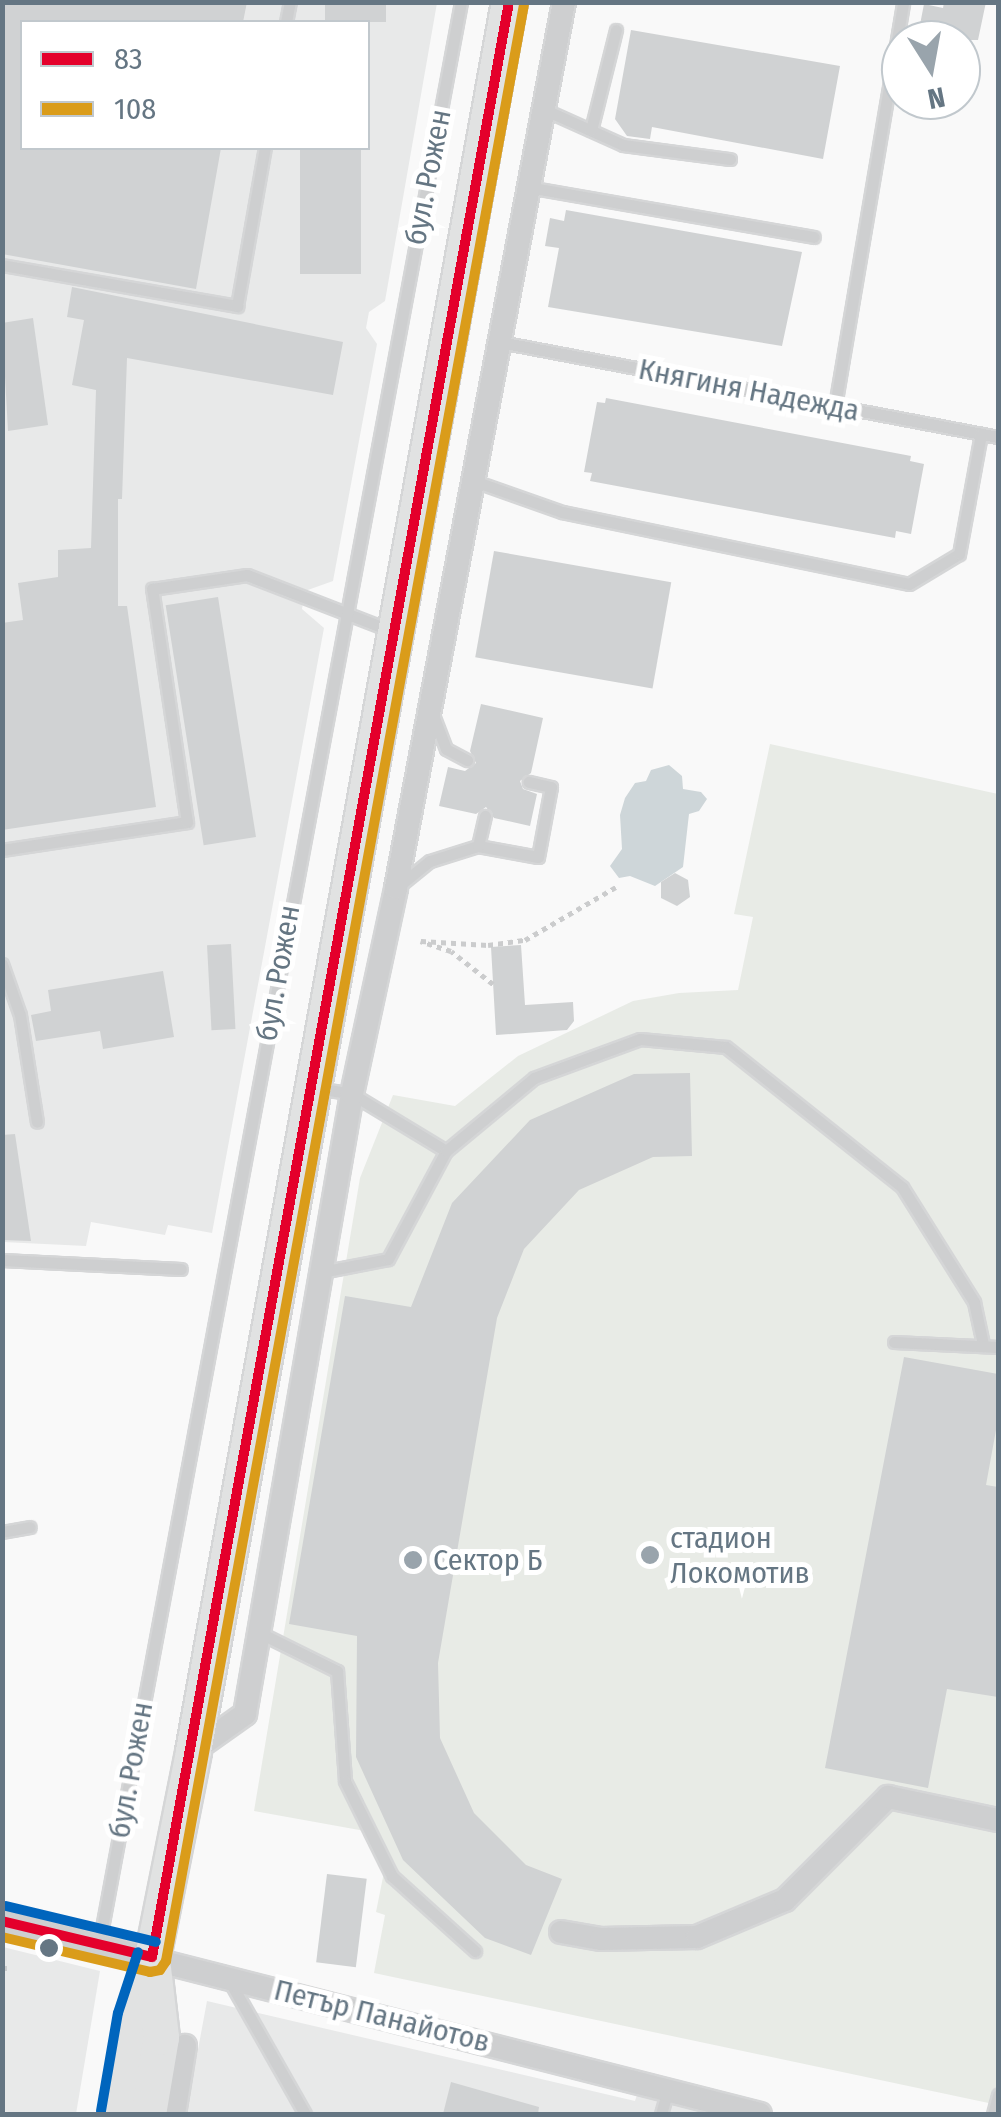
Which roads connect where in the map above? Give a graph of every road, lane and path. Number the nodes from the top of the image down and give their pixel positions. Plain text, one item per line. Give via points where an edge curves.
1 (460, 2) edge
2 (509, 2) edge
3 (564, 2) edge
4 (903, 2) edge
5 (616, 30) dead end
6 (543, 109) junction
7 (592, 130) junction
8 (265, 150) edge
9 (730, 159) dead end
10 (528, 187) junction
11 (814, 237) dead end
12 (2, 265) edge
13 (500, 342) junction
14 (835, 406) junction
15 (981, 434) junction
16 (998, 437) edge
17 (474, 481) junction
18 (345, 613) junction
19 (392, 631) junction
20 (428, 703) junction
21 (468, 760) dead end
22 (529, 782) dead end
23 (484, 816) dead end
24 (478, 846) junction
25 (2, 850) edge
26 (616, 887) dead end
27 (396, 888) junction
28 (2, 964) edge
29 (493, 984) dead end
30 (312, 1087) junction
31 (352, 1094) junction
32 (37, 1122) dead end
33 (446, 1151) junction
34 (2, 1260) edge
35 (181, 1269) dead end
36 (321, 1272) junction
37 (894, 1342) dead end
38 (983, 1344) junction
39 (998, 1347) edge
40 (30, 1527) dead end
41 (2, 1532) edge
42 (262, 1634) junction
43 (193, 1751) junction
44 (998, 1820) edge
45 (2, 1921) edge
46 (561, 1932) dead end
47 (98, 1944) junction
48 (475, 1951) dead end
49 (152, 1957) junction
50 (228, 1976) junction
51 (185, 2046) dead end
52 (668, 2090) junction
53 (998, 2095) edge
54 (116, 2114) edge
55 (148, 2114) edge
56 (174, 2114) edge
57 (305, 2114) edge
58 (661, 2114) edge
59 (759, 2114) edge
60 (993, 2114) edge

1 - 18 lane, бул. Рожен
2 - 19 main road, бул. Рожен
3 - 6 street, бул. Рожен
4 - 14 lane
5 - 7 lane
6 - 7 lane
6 - 10 street, бул. Рожен
7 - 9 lane via 623,145
8 - 12 lane via 237,306
10 - 11 lane
10 - 13 street, бул. Рожен
13 - 14 lane, Княгиня Надежда
13 - 17 street, бул. Рожен
14 - 15 lane, Княгиня Надежда
15 - 16 lane, Княгиня Надежда
15 - 17 lane via 959,554 909,584 562,512
17 - 20 street, бул. Рожен
18 - 19 lane
18 - 25 lane via 247,575 152,588 187,822
18 - 47 lane, бул. Рожен
19 - 30 main road, бул. Рожен
20 - 21 lane via 446,749
20 - 27 street, бул. Рожен
22 - 24 lane via 551,787 538,857
23 - 24 lane
24 - 27 lane via 430,861
26 - 29 path via 525,940 421,941 451,951
27 - 31 street, бул. Рожен
28 - 32 lane via 20,1015
30 - 31 lane
30 - 43 main road, бул. Рожен
31 - 33 lane
31 - 36 street, бул. Рожен
33 - 36 lane via 388,1259
33 - 38 lane via 534,1078 640,1039 726,1048 902,1187 974,1302
34 - 35 lane
36 - 42 street, бул. Рожен
37 - 38 lane
38 - 39 lane
40 - 41 lane
42 - 43 street, бул. Рожен via 245,1714
42 - 48 lane via 338,1671 345,1782 392,1876
43 - 49 main road, бул. Рожен
44 - 46 street via 888,1796 785,1900 698,1937 600,1940
45 - 47 street, Петър Панайотов
47 - 49 street, Петър Панайотов
49 - 50 street, Петър Панайотов
49 - 54 main road, бул. Рожен via 133,2016
49 - 55 main road, бул. Рожен via 161,2037
50 - 52 street, Петър Панайотов
50 - 57 lane
51 - 56 street
52 - 58 lane
52 - 59 street, Петър Панайотов
53 - 60 lane

